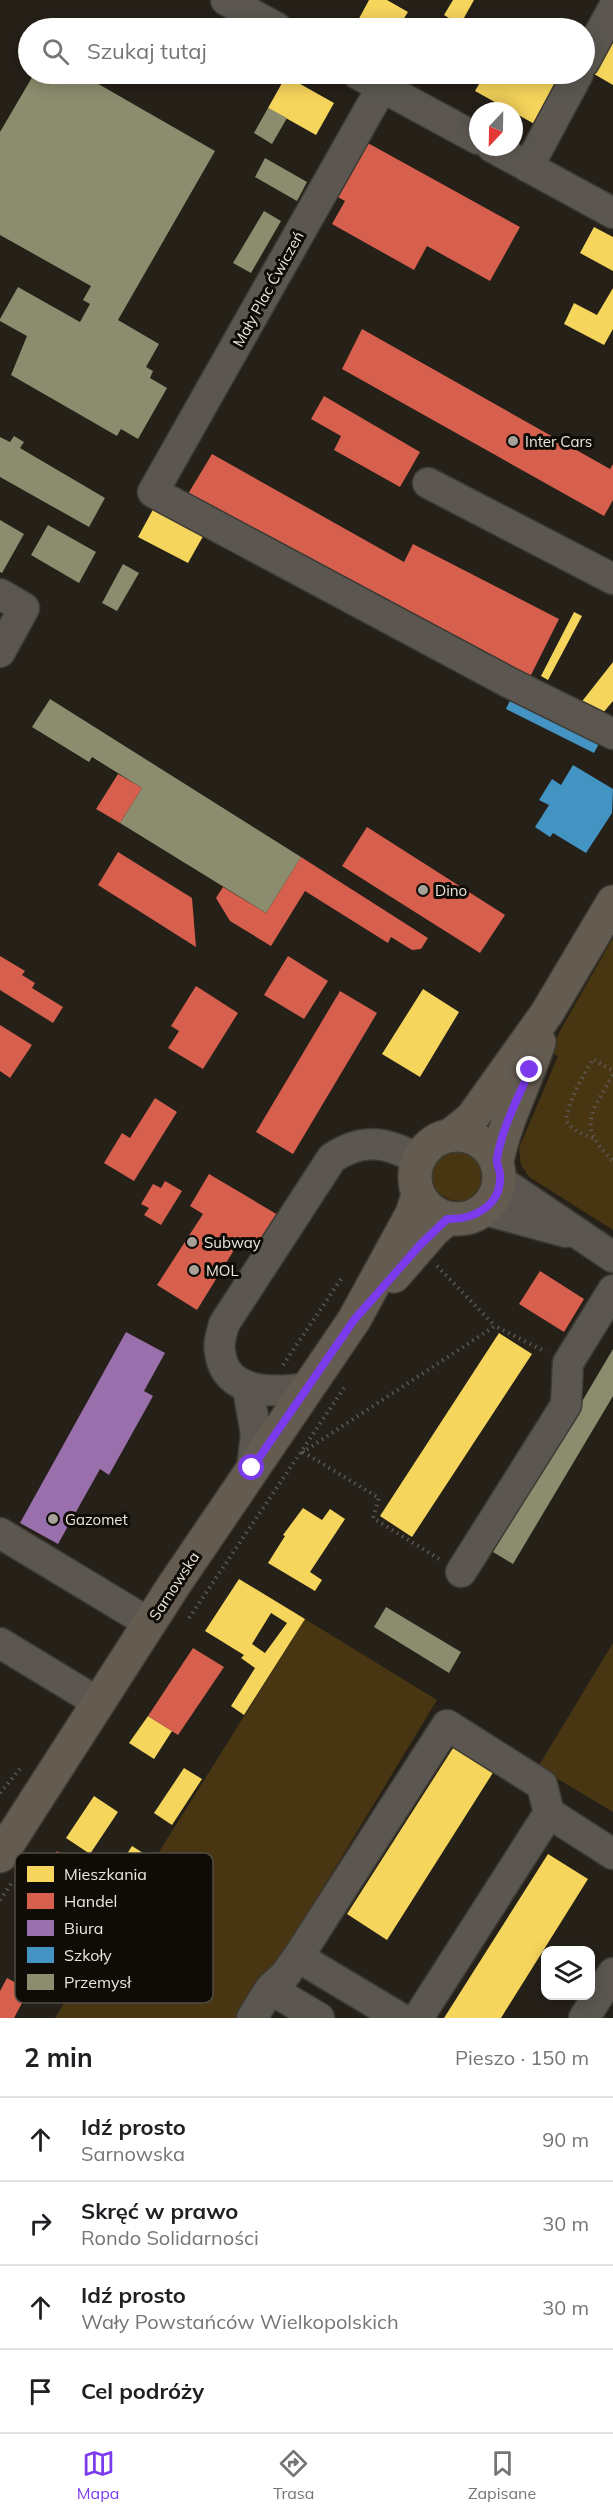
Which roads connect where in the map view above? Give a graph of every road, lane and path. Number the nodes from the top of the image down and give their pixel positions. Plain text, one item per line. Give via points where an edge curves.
1 (226, 0) edge
2 (613, 9) edge
3 (259, 18) edge
4 (595, 43) edge
5 (368, 84) edge
6 (377, 84) edge
7 (573, 84) edge
8 (469, 134) edge
9 (509, 156) edge
10 (528, 166) junction
11 (613, 213) edge
12 (428, 483) dead end
13 (613, 579) edge
14 (0, 594) edge
15 (0, 652) edge
16 (613, 734) edge
17 (613, 902) edge
18 (547, 1013) junction
19 (613, 1073) edge
20 (451, 1135) junction
21 (593, 1138) junction
22 (418, 1159) junction
23 (613, 1161) edge
24 (498, 1171) junction
25 (418, 1195) junction
26 (485, 1210) junction
27 (447, 1219) junction
28 (578, 1234) junction
29 (613, 1257) edge
30 (435, 1264) dead end
31 (613, 1290) edge
32 (354, 1320) junction
33 (495, 1326) junction
34 (568, 1363) junction
35 (307, 1388) junction
36 (248, 1389) junction
37 (252, 1468) junction
38 (0, 1533) edge
39 (461, 1572) joint
40 (149, 1623) junction
41 (0, 1642) edge
42 (99, 1703) junction
43 (549, 1814) junction
44 (613, 1854) edge
45 (0, 1856) edge
46 (298, 1957) junction
47 (613, 1973) edge
48 (270, 1989) junction
49 (252, 2018) edge
50 (319, 2018) edge
51 (400, 2018) edge
52 (418, 2018) edge
53 (584, 2018) edge

1 - 3 street
2 - 4 street
5 - 16 street, Mały Plac Ćwiczeń via 153,492
6 - 8 street
7 - 10 street
9 - 10 street
10 - 11 street
12 - 13 street
14 - 15 street via 24,608
17 - 18 main road
18 - 20 main road via 472,1118
18 - 24 main road via 530,1070 502,1136
19 - 21 path via 593,1113
19 - 21 path via 593,1059 567,1113 570,1127
20 - 22 main road via 432,1143
20 - 24 main road via 481,1141 491,1150
21 - 23 path
22 - 25 main road
22 - 36 street via 387,1145 370,1143 348,1148 325,1167 224,1324 219,1350 224,1368
24 - 26 main road via 493,1200
24 - 28 street
25 - 27 main road via 425,1205
25 - 32 main road, Sarnowska via 412,1214
26 - 27 main road via 460,1220
26 - 28 street
27 - 32 main road, Sarnowska
28 - 29 street
30 - 33 path
31 - 34 street
32 - 35 main road, Sarnowska
33 - 34 path
33 - 39 path via 303,1452 379,1498 373,1518
34 - 39 street via 566,1405
35 - 36 street
35 - 37 main road, Sarnowska
36 - 37 street via 256,1434
37 - 40 main road, Sarnowska
38 - 40 street
40 - 42 main road, Sarnowska
41 - 42 street
42 - 45 main road, Sarnowska
43 - 44 street
43 - 46 street via 542,1785 447,1725
43 - 52 street
46 - 48 street
46 - 51 street
47 - 53 street
48 - 49 street
48 - 50 street

